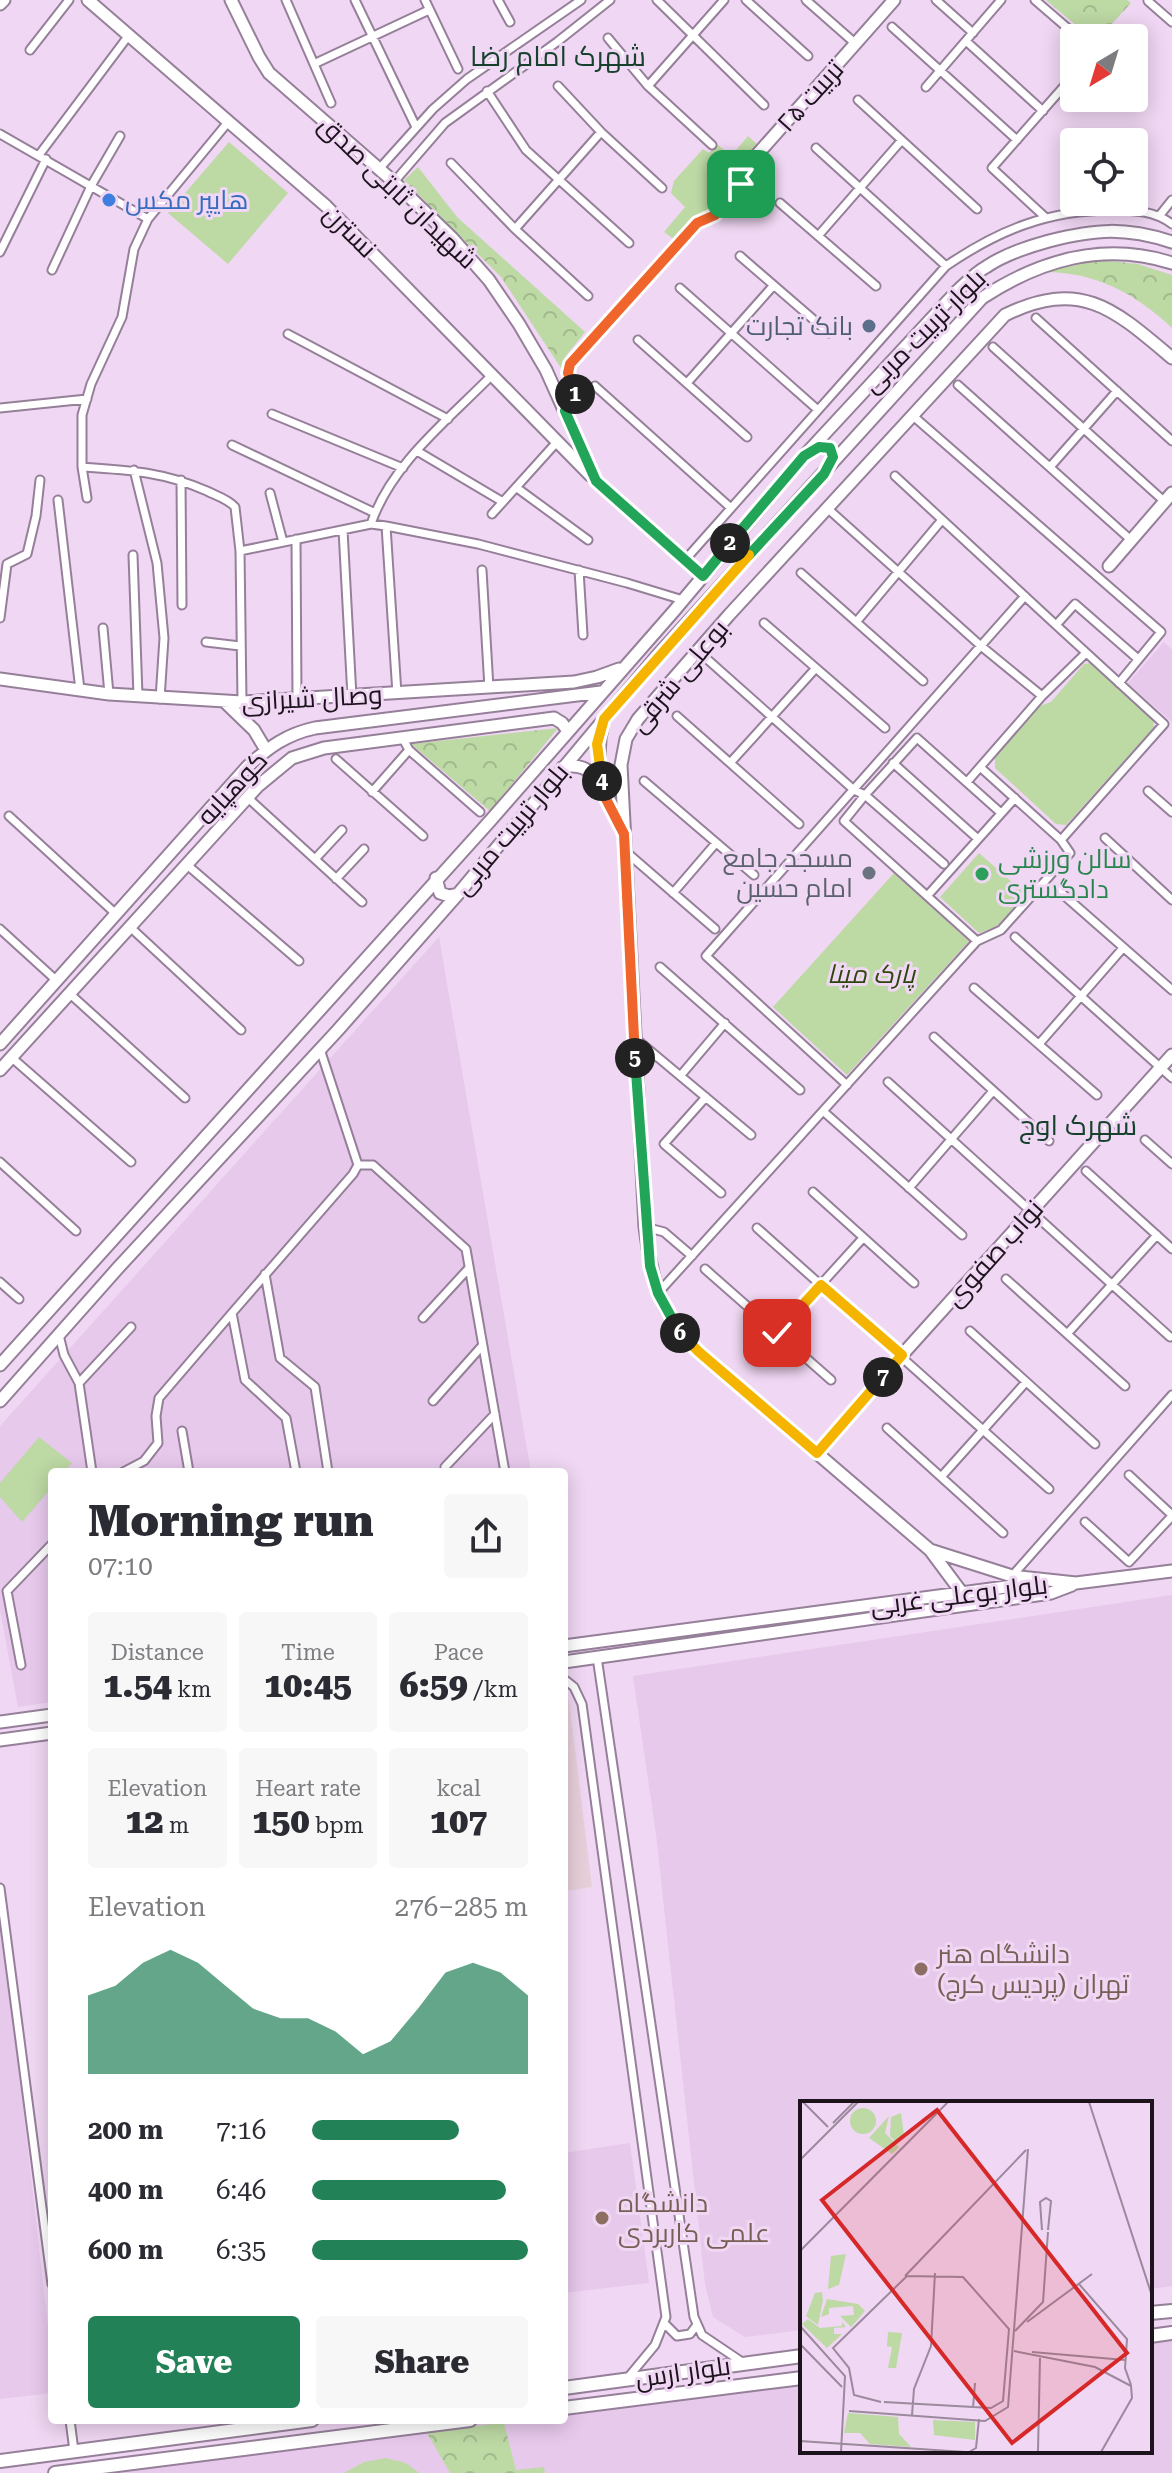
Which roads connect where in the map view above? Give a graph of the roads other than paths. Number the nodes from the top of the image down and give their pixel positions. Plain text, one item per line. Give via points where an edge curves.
1 (69, 0) edge
2 (88, 0) edge
3 (231, 0) edge
4 (286, 0) edge
5 (355, 0) edge
6 (425, 0) edge
7 (498, 0) edge
8 (610, 0) edge
9 (657, 0) edge
10 (724, 0) edge
11 (746, 0) edge
12 (806, 0) edge
13 (894, 0) edge
14 (936, 0) edge
15 (1001, 0) edge
16 (1035, 0) edge
17 (576, 1) edge
18 (1148, 1) edge
19 (429, 10) junction
20 (510, 22) dead end
21 (1172, 22) edge
22 (1063, 24) edge
23 (892, 27) dead end
24 (973, 33) junction
25 (129, 35) junction
26 (692, 36) junction
27 (373, 37) junction
28 (608, 38) dead end
29 (966, 41) junction
30 (856, 44) junction
31 (30, 50) dead end
32 (808, 56) dead end
33 (316, 63) junction
34 (458, 69) dead end
35 (941, 70) junction
36 (558, 86) dead end
37 (648, 86) junction
38 (926, 87) dead end
39 (487, 91) junction
40 (1060, 91) edge
41 (858, 100) dead end
42 (331, 103) dead end
43 (764, 105) dead end
44 (1043, 111) junction
45 (229, 121) junction
46 (416, 127) junction
47 (601, 132) junction
48 (0, 134) edge
49 (120, 136) dead end
50 (1017, 140) junction
51 (901, 141) junction
52 (712, 145) dead end
53 (816, 148) dead end
54 (43, 157) junction
55 (451, 163) dead end
56 (379, 169) junction
57 (557, 180) junction
58 (394, 182) junction
59 (91, 186) junction
60 (662, 188) dead end
61 (860, 188) junction
62 (1172, 200) edge
63 (780, 203) dead end
64 (977, 209) dead end
65 (1160, 215) junction
66 (1045, 217) junction
67 (148, 219) junction
68 (1172, 224) edge
69 (515, 229) junction
70 (818, 236) junction
71 (1172, 242) edge
72 (629, 243) dead end
73 (0, 252) edge
74 (740, 256) dead end
75 (1172, 263) edge
76 (946, 266) junction
77 (52, 270) dead end
78 (773, 286) junction
79 (876, 286) dead end
80 (680, 288) dead end
81 (588, 296) dead end
82 (1036, 318) dead end
83 (731, 333) junction
84 (829, 333) dead end
85 (288, 334) dead end
86 (638, 340) dead end
87 (993, 347) dead end
88 (1172, 358) edge
89 (491, 376) junction
90 (687, 383) junction
91 (958, 385) dead end
92 (595, 386) dead end
93 (1117, 391) junction
94 (87, 399) junction
95 (0, 408) edge
96 (818, 410) junction
97 (565, 411) junction
98 (272, 414) dead end
99 (912, 415) junction
100 (448, 419) junction
101 (1084, 428) junction
102 (747, 437) dead end
103 (1172, 441) edge
104 (556, 443) junction
105 (232, 445) dead end
106 (417, 451) junction
107 (804, 456) junction
108 (82, 467) junction
109 (1050, 467) junction
110 (403, 468) junction
111 (134, 470) junction
112 (824, 474) junction
113 (895, 476) dead end
114 (40, 480) dead end
115 (181, 480) junction
116 (596, 481) junction
117 (517, 488) junction
118 (270, 493) dead end
119 (87, 498) dead end
120 (1168, 498) edge
121 (58, 500) dead end
122 (503, 502) junction
123 (731, 508) junction
124 (827, 508) junction
125 (375, 513) junction
126 (492, 514) dead end
127 (941, 521) junction
128 (371, 524) junction
129 (386, 526) junction
130 (343, 530) junction
131 (296, 539) junction
132 (588, 540) dead end
133 (1131, 540) junction
134 (283, 542) junction
135 (240, 551) junction
136 (133, 555) dead end
137 (685, 560) junction
138 (1109, 566) dead end
139 (482, 570) dead end
140 (579, 570) junction
141 (898, 572) junction
142 (801, 573) dead end
143 (703, 576) junction
144 (1025, 596) junction
145 (683, 600) junction
146 (182, 605) dead end
147 (0, 618) edge
148 (857, 621) junction
149 (764, 623) dead end
150 (1056, 625) junction
151 (103, 628) dead end
152 (583, 635) dead end
153 (206, 642) dead end
154 (240, 646) junction
155 (981, 646) junction
156 (698, 651) junction
157 (1086, 653) junction
158 (1138, 659) junction
159 (623, 667) junction
160 (816, 668) junction
161 (0, 679) edge
162 (923, 681) dead end
163 (1119, 683) junction
164 (489, 688) junction
165 (80, 690) junction
166 (601, 692) junction
167 (109, 694) junction
168 (397, 694) junction
169 (138, 696) junction
170 (1042, 696) junction
171 (352, 697) junction
172 (570, 697) junction
173 (160, 699) junction
174 (297, 699) junction
175 (225, 702) junction
176 (242, 702) junction
177 (433, 714) junction
178 (677, 716) dead end
179 (415, 717) junction
180 (772, 717) junction
181 (554, 718) junction
182 (604, 719) junction
183 (885, 728) dead end
184 (568, 731) junction
185 (435, 732) junction
186 (420, 734) junction
187 (402, 737) junction
188 (266, 750) junction
189 (409, 750) junction
190 (336, 759) dead end
191 (730, 763) junction
192 (893, 763) junction
193 (563, 767) junction
194 (980, 767) junction
195 (601, 780) junction
196 (644, 781) dead end
197 (967, 782) junction
198 (854, 790) junction
199 (1148, 791) dead end
200 (372, 792) junction
201 (865, 795) junction
202 (248, 798) junction
203 (1015, 798) junction
204 (480, 812) dead end
205 (1172, 812) edge
206 (1001, 813) junction
207 (9, 816) dead end
208 (799, 824) dead end
209 (342, 830) dead end
210 (624, 834) junction
211 (423, 836) dead end
212 (1105, 838) dead end
213 (978, 839) junction
214 (1061, 840) junction
215 (716, 843) junction
216 (364, 849) dead end
217 (625, 851) junction
218 (315, 859) junction
219 (186, 864) junction
220 (944, 864) dead end
221 (754, 875) dead end
222 (436, 878) junction
223 (336, 879) junction
224 (1058, 890) dead end
225 (673, 893) junction
226 (458, 894) junction
227 (928, 895) junction
228 (1171, 897) edge
229 (362, 902) dead end
230 (116, 914) junction
231 (130, 927) junction
232 (0, 929) edge
233 (715, 929) dead end
234 (1015, 937) dead end
235 (977, 941) junction
236 (1123, 948) junction
237 (299, 961) dead end
238 (660, 967) dead end
239 (57, 981) junction
240 (974, 988) dead end
241 (1172, 990) edge
242 (69, 993) junction
243 (1081, 996) junction
244 (725, 1023) junction
245 (241, 1030) dead end
246 (634, 1037) junction
247 (934, 1037) dead end
248 (0, 1044) edge
249 (1039, 1044) junction
250 (320, 1049) junction
251 (1172, 1055) edge
252 (11, 1057) junction
253 (1161, 1068) junction
254 (0, 1070) edge
255 (681, 1075) junction
256 (1172, 1078) edge
257 (888, 1082) dead end
258 (847, 1085) junction
259 (800, 1090) dead end
260 (993, 1091) junction
261 (1097, 1095) dead end
262 (706, 1097) junction
263 (185, 1098) dead end
264 (823, 1111) junction
265 (751, 1135) dead end
266 (952, 1138) junction
267 (1145, 1140) dead end
268 (1049, 1141) dead end
269 (0, 1162) edge
270 (131, 1162) dead end
271 (1172, 1164) edge
272 (358, 1165) junction
273 (1086, 1171) dead end
274 (909, 1188) junction
275 (813, 1192) dead end
276 (721, 1193) dead end
277 (1031, 1212) junction
278 (645, 1227) junction
279 (757, 1228) dead end
280 (76, 1231) dead end
281 (962, 1235) dead end
282 (1157, 1235) junction
283 (863, 1238) junction
284 (1172, 1249) edge
285 (101, 1252) junction
286 (692, 1256) junction
287 (469, 1268) junction
288 (117, 1269) junction
289 (705, 1269) dead end
290 (265, 1274) junction
291 (1006, 1279) dead end
292 (0, 1282) edge
293 (914, 1283) dead end
294 (1112, 1284) junction
295 (821, 1285) junction
296 (66, 1290) junction
297 (658, 1293) junction
298 (19, 1299) dead end
299 (84, 1306) junction
300 (232, 1313) junction
301 (423, 1318) dead end
302 (131, 1327) dead end
303 (970, 1331) dead end
304 (777, 1333) junction
305 (1067, 1334) junction
306 (59, 1335) junction
307 (1170, 1337) edge
308 (483, 1345) junction
309 (902, 1355) junction
310 (0, 1365) edge
311 (831, 1380) dead end
312 (1026, 1382) junction
313 (79, 1383) junction
314 (1125, 1386) dead end
315 (1172, 1395) edge
316 (0, 1401) edge
317 (433, 1401) dead end
318 (495, 1414) junction
319 (887, 1428) dead end
320 (984, 1430) junction
321 (182, 1431) dead end
322 (1095, 1444) dead end
323 (817, 1453) junction
324 (445, 1467) dead end
325 (91, 1468) edge
326 (131, 1468) edge
327 (188, 1468) edge
328 (295, 1468) edge
329 (327, 1468) edge
330 (504, 1468) edge
331 (1129, 1475) dead end
332 (941, 1477) junction
333 (1049, 1489) dead end
334 (1172, 1515) edge
335 (1085, 1522) dead end
336 (1003, 1533) dead end
337 (48, 1548) edge
338 (930, 1550) junction
339 (1172, 1571) edge
340 (1012, 1576) junction
341 (1076, 1583) junction
342 (966, 1599) junction
343 (568, 1646) edge
344 (597, 1657) junction
345 (568, 1661) edge
346 (21, 1665) dead end
347 (568, 1682) edge
348 (48, 1716) edge
349 (0, 1722) edge
350 (48, 1734) edge
351 (0, 1740) edge
352 (0, 1888) edge
353 (48, 2254) edge
354 (1172, 2311) edge
355 (1152, 2313) edge
356 (665, 2324) junction
357 (696, 2326) junction
358 (1172, 2333) edge
359 (1152, 2336) edge
360 (800, 2356) edge
361 (743, 2364) junction
362 (800, 2378) edge
363 (626, 2380) junction
364 (568, 2387) edge
365 (568, 2407) edge
366 (71, 2424) edge
367 (281, 2424) edge
368 (439, 2424) edge
369 (74, 2451) junction
370 (0, 2461) edge
371 (55, 2473) edge

1 - 31 street
2 - 25 main road, نسترن
3 - 56 main road, شهیدان ثابتی صدق via 269,73
4 - 33 street
5 - 27 street
6 - 19 street
7 - 20 street
8 - 39 street
9 - 26 street
10 - 26 street
11 - 32 street
12 - 30 street
13 - 30 main road, تربیت ۲۵
14 - 24 street
15 - 24 street
16 - 22 street
17 - 46 street via 467,79
18 - 21 street
19 - 27 street
19 - 34 street
23 - 35 street
24 - 29 street
25 - 45 main road, نسترن
25 - 54 street
26 - 37 street
26 - 43 street
27 - 33 street
27 - 46 street
28 - 37 street
29 - 35 street
29 - 44 street
30 - 97 main road, تربیت ۲۵ via 748,165 739,188 715,215 697,223 570,364 575,396
33 - 42 street
35 - 38 street
35 - 50 street
36 - 47 street
37 - 52 street
39 - 57 street via 526,150
39 - 58 street via 445,123
40 - 44 street
41 - 51 street
44 - 50 street
45 - 67 street
45 - 89 main road, نسترن via 326,206
46 - 56 street
47 - 57 street
47 - 60 street
48 - 54 street
49 - 59 street
50 - 66 street via 992,168
51 - 61 street
51 - 64 street
53 - 61 street
54 - 59 street
54 - 73 street
55 - 69 street
56 - 58 main road, شهیدان ثابتی صدق
57 - 69 street
57 - 72 street
58 - 97 main road, شهیدان ثابتی صدق via 489,280 546,370
59 - 67 street
59 - 77 street
61 - 70 street
61 - 76 street
62 - 65 street
63 - 70 street
65 - 66 street via 1089,210
65 - 68 street
66 - 76 street via 980,243
67 - 94 street via 134,249 122,317
69 - 81 street
70 - 79 street
71 - 107 main road, بلوار تربیت مربی via 1089,231 1022,249 985,267 930,318
74 - 78 street
75 - 112 main road, بلوار تربیت مربی via 1099,252 1037,266 1010,279 960,320
76 - 96 street
78 - 83 street
78 - 84 street
80 - 83 street
82 - 93 street
83 - 90 street
83 - 96 street
85 - 100 street
86 - 90 street
87 - 101 street
88 - 99 main road, بوعلی شرقی via 1098,303 1045,299 1005,315
89 - 100 street
89 - 104 main road, نسترن
90 - 102 street
91 - 109 street
92 - 123 street
93 - 101 street
93 - 103 street
94 - 95 street
94 - 108 street
96 - 123 street
97 - 116 main road, شهیدان ثابتی صدق
98 - 110 street
99 - 124 main road, بوعلی شرقی
99 - 158 street via 1161,632
100 - 106 street
101 - 109 street
101 - 120 street
104 - 116 main road, نسترن
104 - 117 street
105 - 125 street
106 - 110 street
106 - 122 street
107 - 112 main road via 819,447 830,448 833,457
107 - 143 main road, بلوار تربیت مربی
108 - 111 street
108 - 119 street
109 - 133 street
110 - 125 street
111 - 115 street
111 - 173 street via 157,563 164,628
112 - 182 main road, بلوار تربیت مربی
113 - 127 street
114 - 147 street via 27,554 7,564 4,572
115 - 135 street via 230,502 237,516
115 - 146 street
116 - 137 main road, شهیدان ثابتی صدق
117 - 122 street
117 - 132 street
118 - 134 street
120 - 133 main road
121 - 165 street
122 - 126 street
123 - 137 street
124 - 141 street
124 - 156 main road, بوعلی شرقی
125 - 128 street
127 - 141 street
127 - 144 street
128 - 129 street
128 - 130 street
129 - 140 street
129 - 168 street
130 - 131 street
130 - 171 street
131 - 134 street
131 - 174 street
133 - 138 main road
134 - 135 street
135 - 154 street
136 - 169 street
137 - 143 main road, شهیدان ثابتی صدق
139 - 164 street
140 - 145 street
140 - 152 street
141 - 148 street
141 - 155 street
142 - 148 street
143 - 145 main road, بلوار تربیت مربی
144 - 150 street
144 - 155 street
145 - 159 main road, بلوار تربیت مربی
148 - 162 street
149 - 160 street
150 - 157 street
150 - 158 street via 1075,604
151 - 167 street
153 - 154 street
154 - 176 street
155 - 170 street
155 - 198 street
156 - 180 street
156 - 210 main road, بوعلی شرقی via 626,739 621,765
157 - 163 street
157 - 170 street
158 - 163 street
159 - 164 main road, وصال شیرازی via 574,682
159 - 166 main road, بلوار تربیت مربی
160 - 180 street
160 - 183 street
161 - 165 main road, وصال شیرازی
163 - 214 street via 1164,724
164 - 168 main road, وصال شیرازی
165 - 167 main road, وصال شیرازی
166 - 172 main road, کوهپایه
166 - 184 main road, بلوار تربیت مربی
167 - 169 main road, وصال شیرازی
168 - 171 main road, وصال شیرازی
169 - 173 main road, وصال شیرازی
170 - 194 street
171 - 174 main road, وصال شیرازی
172 - 177 main road, کوهپایه
172 - 181 main road via 579,707 576,713 565,720
173 - 175 main road, وصال شیرازی
174 - 176 main road, وصال شیرازی
175 - 176 main road, وصال شیرازی
175 - 188 main road
177 - 179 main road, کوهپایه
177 - 185 main road via 428,725
178 - 191 street
179 - 186 main road via 422,726
179 - 188 main road, کوهپایه via 298,732
180 - 191 street
180 - 198 street
181 - 184 main road
181 - 185 main road, کوهپایه
182 - 193 main road, بلوار تربیت مربی
182 - 195 main road via 597,744
184 - 222 main road, بلوار تربیت مربی
185 - 186 main road, کوهپایه
186 - 187 main road, کوهپایه
187 - 189 street
187 - 202 main road, کوهپایه via 307,752 275,770
188 - 230 main road, کوهپایه
189 - 200 street
189 - 204 street
190 - 200 street
191 - 208 street
192 - 197 street via 917,738
192 - 201 street
192 - 213 street
193 - 195 main road via 581,766
193 - 226 main road, بلوار تربیت مربی
194 - 197 street
194 - 203 street
195 - 210 main road
196 - 215 street
197 - 206 street
198 - 201 street
198 - 258 street via 706,956
199 - 205 street
200 - 211 street
201 - 220 street
201 - 227 street via 844,821
202 - 218 street
202 - 219 main road, کوهپایه
203 - 206 street
203 - 214 street
206 - 213 street
207 - 230 street
209 - 218 street
210 - 217 main road, بوعلی شرقی
212 - 228 street
213 - 227 street
214 - 235 street via 1070,853 1001,930
215 - 221 street
215 - 225 street
216 - 223 street
217 - 225 street
217 - 246 main road, بوعلی شرقی
218 - 223 street
219 - 231 main road, کوهپایه
219 - 237 street
222 - 226 main road via 440,893
222 - 285 main road, بلوار تربیت مربی
223 - 229 street
224 - 236 street
225 - 233 street
226 - 250 main road, بلوار تربیت مربی
227 - 235 street
230 - 231 main road
230 - 239 main road, کوهپایه
231 - 242 main road, کوهپایه
231 - 245 street
232 - 239 street
234 - 243 street
235 - 258 street
236 - 241 street
236 - 243 street
238 - 244 street
239 - 248 main road, کوهپایه
240 - 249 street
242 - 252 main road, کوهپایه
242 - 263 street
243 - 249 street
243 - 253 street
244 - 255 street
244 - 259 street
246 - 255 street
246 - 278 main road, بوعلی شرقی
247 - 260 street
249 - 261 street
250 - 272 street
250 - 288 main road, بلوار تربیت مربی
251 - 253 main road, نواب صفوی
252 - 254 main road, کوهپایه
252 - 270 street
253 - 256 street
253 - 277 main road, نواب صفوی
255 - 262 street
257 - 266 street
258 - 264 street
260 - 266 street
260 - 268 street
262 - 265 street
262 - 276 street via 664,1144
264 - 274 street
264 - 286 street
266 - 274 street
266 - 277 street
267 - 271 street
269 - 280 street
272 - 287 street via 373,1165 466,1249
272 - 290 street
273 - 282 street
274 - 281 street
275 - 283 street
277 - 294 street
277 - 309 main road, نواب صفوی
278 - 286 street via 664,1232
278 - 297 main road, بوعلی شرقی
279 - 295 street
282 - 284 street
282 - 294 street
283 - 293 street
283 - 295 street
285 - 288 main road via 101,1268
285 - 296 main road, بلوار تربیت مربی
286 - 297 street
287 - 301 street
287 - 308 street
288 - 299 main road, بلوار تربیت مربی
289 - 304 street
290 - 300 street
290 - 329 street via 280,1358 315,1387
291 - 305 street
292 - 298 street
294 - 305 street
294 - 307 street
295 - 304 street
295 - 309 street
296 - 299 main road via 84,1289
296 - 310 main road, بلوار تربیت مربی
297 - 323 main road, بوعلی شرقی via 676,1328 699,1352
299 - 306 main road, بلوار تربیت مربی
300 - 326 street via 159,1398 158,1443
300 - 328 street via 245,1380 286,1418
302 - 313 street
303 - 312 street
304 - 311 street
305 - 314 street
306 - 313 street
306 - 316 main road, بلوار تربیت مربی
308 - 317 street
308 - 318 street
309 - 320 street
309 - 323 main road, نواب صفوی
312 - 320 street
312 - 322 street
313 - 325 street
315 - 340 street
318 - 324 street
318 - 330 street
319 - 332 street
320 - 332 street
320 - 333 street
321 - 327 street
323 - 338 main road, بوعلی شرقی
331 - 334 street
332 - 336 street
334 - 335 street via 1129,1562
337 - 346 street via 7,1591
338 - 340 main road
338 - 342 main road
339 - 341 main road
340 - 341 main road
341 - 342 main road, بلوار بوعلی غربی via 1047,1582
342 - 343 main road, بلوار بوعلی غربی
342 - 344 main road, بلوار بوعلی غربی
344 - 345 main road, بلوار بوعلی غربی
344 - 357 street
347 - 356 street via 582,1704
348 - 349 main road
350 - 351 main road
352 - 353 street
354 - 355 main road
356 - 357 street via 677,2336 690,2334
356 - 363 street
357 - 361 street
358 - 359 main road
360 - 361 main road, بلوار ارس
361 - 363 main road, بلوار ارس
362 - 365 main road, بلوار ارس
363 - 364 main road, بلوار ارس
366 - 369 street
367 - 369 main road
368 - 371 main road
369 - 370 main road

